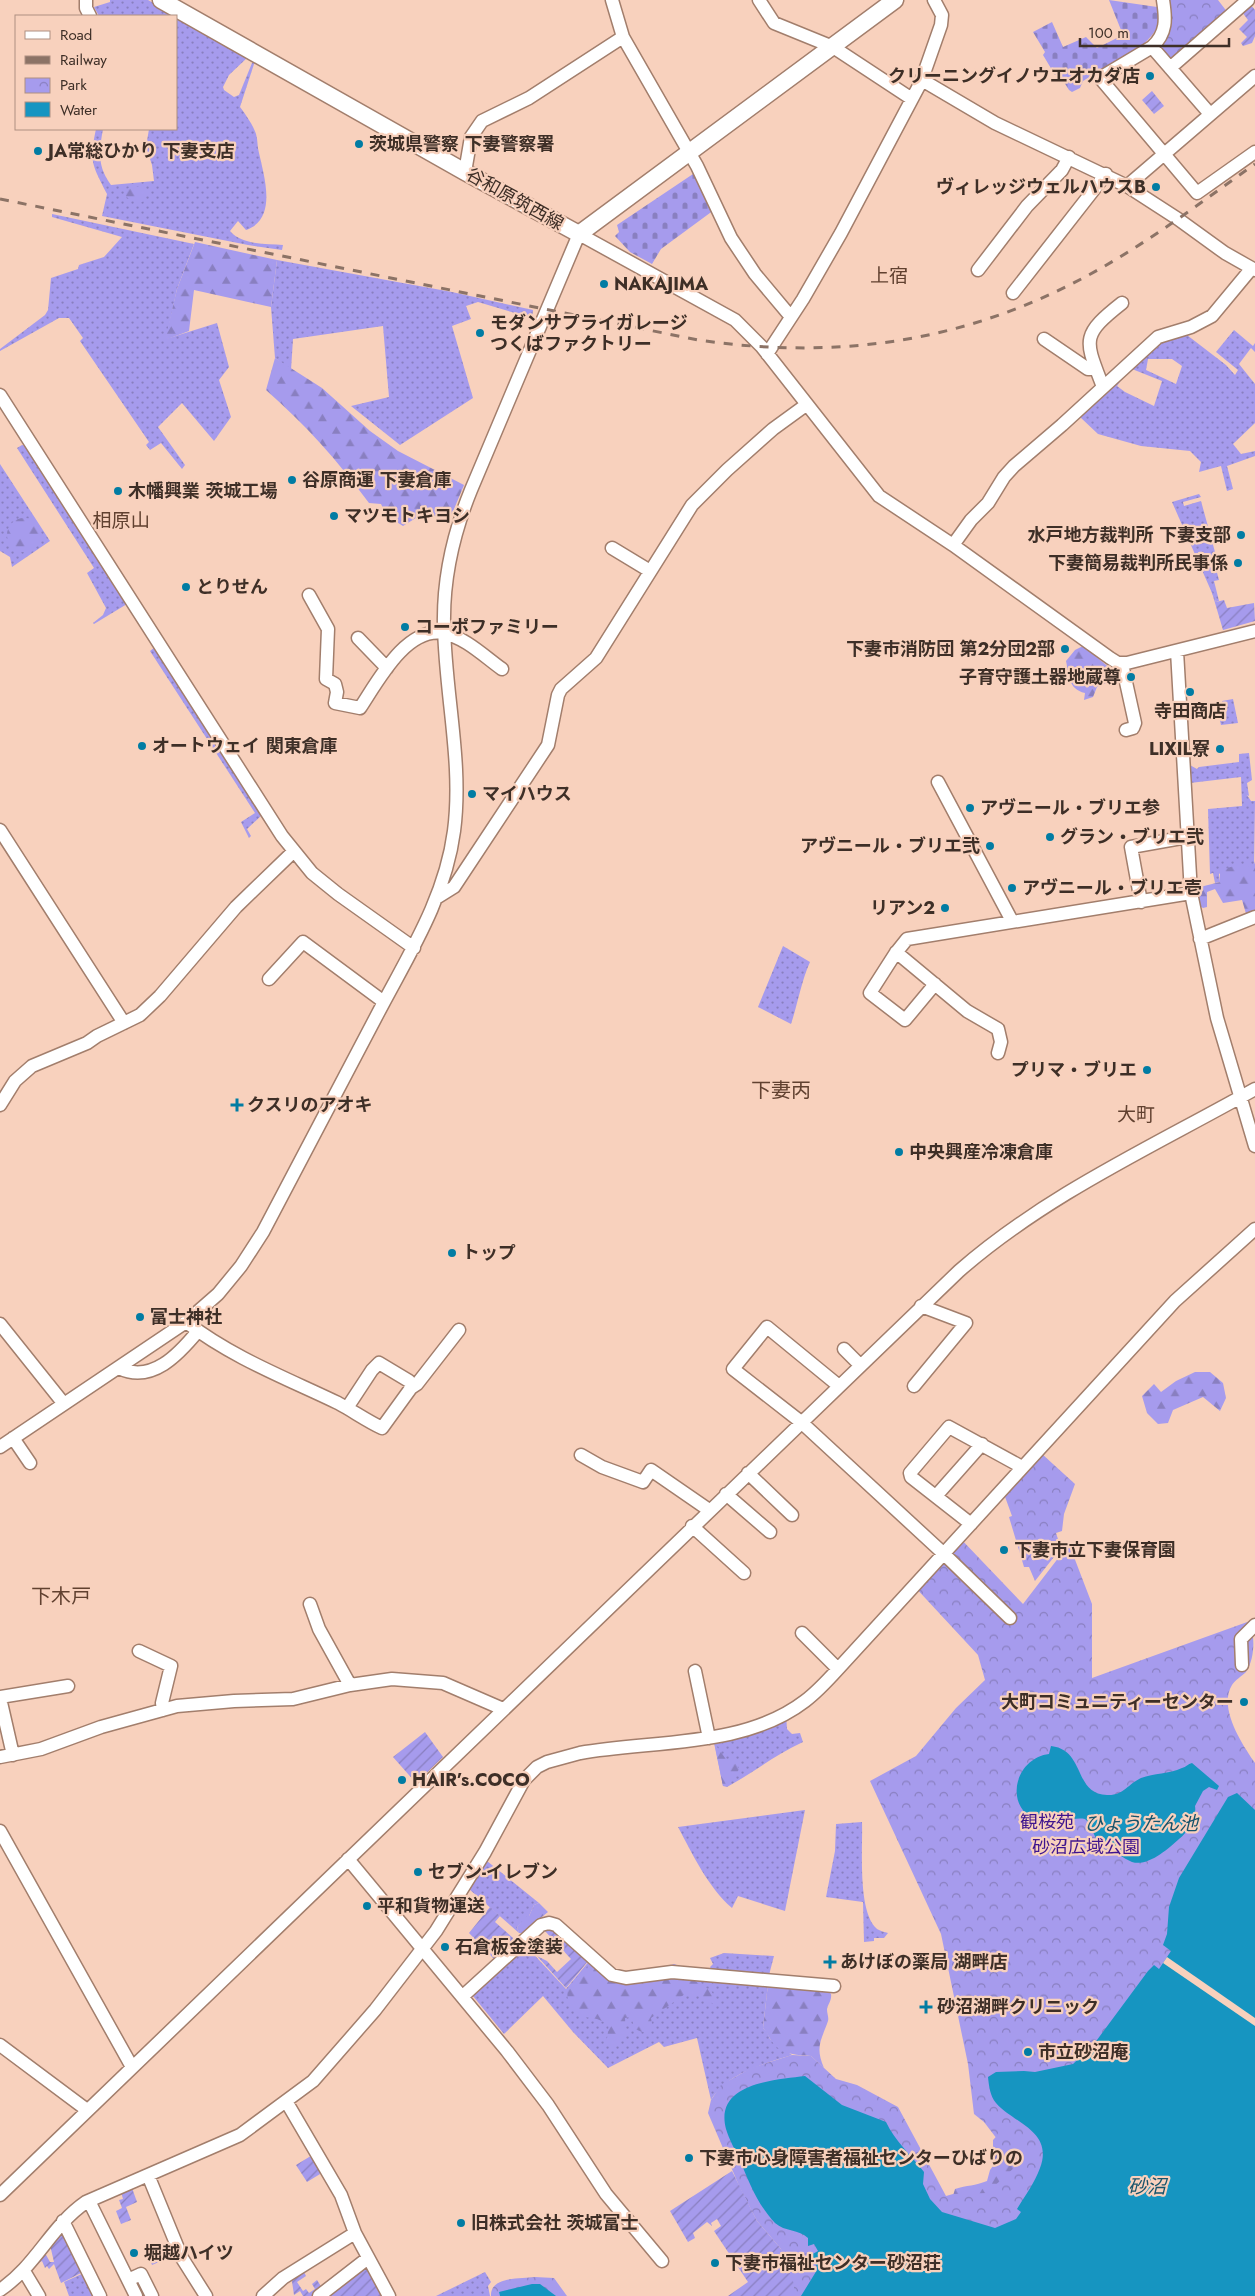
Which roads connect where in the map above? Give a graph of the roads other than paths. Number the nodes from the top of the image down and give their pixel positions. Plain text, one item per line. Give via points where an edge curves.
1 (86, 0) edge
2 (161, 0) edge
3 (612, 0) edge
4 (759, 0) edge
5 (895, 0) edge
6 (1163, 0) edge
7 (1248, 0) edge
8 (935, 1) edge
9 (90, 15) edge
10 (623, 37) junction
11 (833, 46) junction
12 (1152, 48) junction
13 (1170, 68) junction
14 (1255, 76) edge
15 (922, 80) junction
16 (912, 99) junction
17 (1210, 114) junction
18 (1255, 152) edge
19 (689, 153) junction
20 (1165, 154) junction
21 (1069, 157) junction
22 (465, 172) junction
23 (1106, 174) junction
24 (1127, 186) junction
25 (579, 234) junction
26 (1253, 269) edge
27 (978, 270) dead end
28 (1013, 293) dead end
29 (1122, 303) dead end
30 (791, 318) junction
31 (776, 338) junction
32 (754, 339) junction
33 (1044, 339) dead end
34 (767, 354) junction
35 (1096, 369) junction
36 (1103, 387) junction
37 (0, 395) edge
38 (806, 405) junction
39 (953, 545) junction
40 (612, 548) dead end
41 (650, 571) junction
42 (309, 595) dead end
43 (1255, 631) edge
44 (444, 633) junction
45 (358, 638) dead end
46 (1177, 651) junction
47 (1120, 664) junction
48 (387, 668) junction
49 (502, 669) dead end
50 (1126, 730) dead end
51 (938, 782) dead end
52 (0, 830) edge
53 (1187, 838) junction
54 (294, 851) junction
55 (1191, 893) junction
56 (438, 897) junction
57 (1141, 902) junction
58 (1255, 917) edge
59 (1012, 921) junction
60 (1200, 939) junction
61 (414, 948) junction
62 (896, 952) junction
63 (269, 979) dead end
64 (935, 984) junction
65 (384, 1002) junction
66 (124, 1023) junction
67 (998, 1054) dead end
68 (5, 1084) edge
69 (1255, 1089) edge
70 (1240, 1097) junction
71 (0, 1105) edge
72 (1255, 1146) edge
73 (1255, 1229) edge
74 (921, 1306) junction
75 (186, 1322) junction
76 (0, 1324) edge
77 (459, 1330) dead end
78 (198, 1331) junction
79 (844, 1349) dead end
80 (860, 1365) junction
81 (119, 1368) junction
82 (839, 1386) junction
83 (914, 1386) dead end
84 (411, 1388) junction
85 (64, 1404) junction
86 (347, 1408) junction
87 (801, 1422) junction
88 (13, 1438) junction
89 (982, 1444) junction
90 (0, 1447) edge
91 (581, 1455) dead end
92 (30, 1463) dead end
93 (1022, 1467) junction
94 (748, 1472) junction
95 (726, 1494) junction
96 (936, 1496) junction
97 (708, 1510) junction
98 (792, 1515) dead end
99 (970, 1524) junction
100 (692, 1526) junction
101 (770, 1532) dead end
102 (944, 1554) junction
103 (744, 1573) dead end
104 (310, 1604) dead end
105 (1010, 1618) dead end
106 (1255, 1625) edge
107 (802, 1633) dead end
108 (139, 1651) dead end
109 (1242, 1665) dead end
110 (838, 1669) junction
111 (695, 1671) dead end
112 (350, 1685) junction
113 (68, 1686) dead end
114 (0, 1697) edge
115 (503, 1709) junction
116 (163, 1710) junction
117 (709, 1738) junction
118 (13, 1755) junction
119 (0, 1757) edge
120 (0, 1831) edge
121 (348, 1859) junction
122 (423, 1948) junction
123 (834, 1986) dead end
124 (462, 1996) junction
125 (0, 2045) edge
126 (132, 2067) junction
127 (286, 2101) junction
128 (88, 2110) junction
129 (148, 2176) junction
130 (0, 2195) edge
131 (89, 2201) junction
132 (63, 2221) junction
133 (355, 2233) junction
134 (368, 2258) junction
135 (662, 2261) dead end
136 (24, 2271) junction
137 (128, 2280) junction
138 (0, 2290) edge
139 (39, 2296) edge
140 (100, 2296) edge
141 (136, 2296) edge
142 (152, 2296) edge
143 (206, 2296) edge
144 (263, 2296) edge
145 (319, 2296) edge
146 (389, 2296) edge

1 - 9 street
2 - 22 main road, 谷和原筑西線
3 - 10 street
4 - 11 street via 774,23
5 - 11 main road, 谷和原筑西線
6 - 12 street via 1163,34
7 - 13 street
8 - 15 street via 942,15 942,25
10 - 19 street
10 - 22 street via 529,98 482,122 471,137
11 - 16 street
11 - 19 main road, 谷和原筑西線
12 - 13 street
12 - 20 street via 1100,78
13 - 17 street
14 - 17 street
15 - 16 street
15 - 21 street via 995,123
16 - 30 street via 841,233
17 - 20 street
18 - 20 street via 1197,193
19 - 25 main road, 谷和原筑西線
19 - 30 street via 731,238
20 - 24 street
21 - 23 street
21 - 27 street via 1057,176 1027,206
22 - 25 main road, 谷和原筑西線
23 - 24 street
23 - 28 street
24 - 26 street via 1178,218 1224,253
25 - 32 street via 725,313
25 - 44 street via 455,531 446,574
26 - 36 street via 1212,316 1191,327 1158,337
29 - 35 street via 1099,322 1090,339 1089,350
30 - 31 street
31 - 32 street
31 - 34 street
32 - 34 street
33 - 35 street via 1088,369
34 - 38 street
35 - 36 street
36 - 39 street via 1010,469 988,503
37 - 54 street
38 - 39 street via 879,496
38 - 41 street via 773,430 692,505
39 - 47 street
40 - 41 street
41 - 56 street via 596,658 561,689 552,732 544,751 454,887
42 - 48 street via 328,629 326,679 336,684 335,703 360,708
43 - 46 street
44 - 48 street via 430,631 402,647
44 - 49 street via 462,640
44 - 56 street via 456,791 450,851
45 - 48 street
46 - 47 street
46 - 53 street
47 - 50 street via 1136,723
51 - 59 street
52 - 66 street
53 - 55 street
53 - 57 street via 1131,847
54 - 61 street via 338,894
54 - 66 street via 216,928 160,996 140,1015
55 - 57 street
55 - 60 street
56 - 61 street
57 - 59 street
58 - 60 street
59 - 62 street via 907,939
60 - 70 street via 1217,1018
61 - 65 street
62 - 64 street
62 - 64 street via 870,993 887,1008 905,1020
63 - 65 street via 303,942
64 - 67 street via 967,1011 998,1029 1001,1042
65 - 75 street via 263,1232 218,1294
66 - 68 street via 32,1066
68 - 71 street
69 - 70 street
70 - 72 street
70 - 74 street via 1022,1221 969,1262
73 - 93 street via 1175,1301
74 - 80 street
74 - 83 street via 966,1323
75 - 78 street
75 - 81 street
76 - 85 street
77 - 84 street
78 - 81 street via 178,1354 156,1368 137,1372
78 - 86 street via 256,1366
79 - 80 street
80 - 82 street
81 - 85 street
82 - 87 street
82 - 87 street via 767,1327 733,1369
84 - 86 street via 382,1428
84 - 86 street via 409,1381 379,1363
85 - 88 street
87 - 94 street
87 - 102 street
88 - 90 street
88 - 92 street
89 - 93 street
89 - 96 street
89 - 96 street via 949,1427 910,1472 911,1477
91 - 97 street via 602,1467 643,1482 651,1470
93 - 99 street
94 - 95 street
94 - 98 street
95 - 97 street
95 - 101 street
96 - 99 street
97 - 100 street
99 - 102 street
100 - 103 street
100 - 115 street
102 - 105 street
102 - 110 street
104 - 112 street via 319,1629
106 - 109 street via 1241,1639
107 - 110 street
108 - 116 street via 171,1666
110 - 117 street via 794,1708 740,1731
111 - 117 street
112 - 115 street via 392,1679 431,1681 455,1687
112 - 116 street via 293,1699 234,1701
113 - 114 street
114 - 118 street
115 - 121 street
116 - 118 street
117 - 122 street via 580,1752 537,1767 517,1790 485,1852
118 - 119 street
120 - 126 street
121 - 122 street
121 - 126 street
122 - 124 street
122 - 127 street via 375,2010 313,2080
123 - 124 street via 672,1972 626,1978 612,1975 556,1925 548,1923 541,1924
124 - 135 street via 548,2105 606,2194
125 - 128 street
126 - 128 street
127 - 129 street via 240,2135
127 - 133 street via 341,2194
128 - 130 street
129 - 131 street
129 - 143 street via 182,2258
131 - 132 street
131 - 137 street
132 - 136 street
132 - 140 street
133 - 134 street
133 - 144 street via 283,2278
134 - 145 street
134 - 146 street
136 - 138 street
136 - 139 street
137 - 141 street
137 - 142 street via 141,2274

